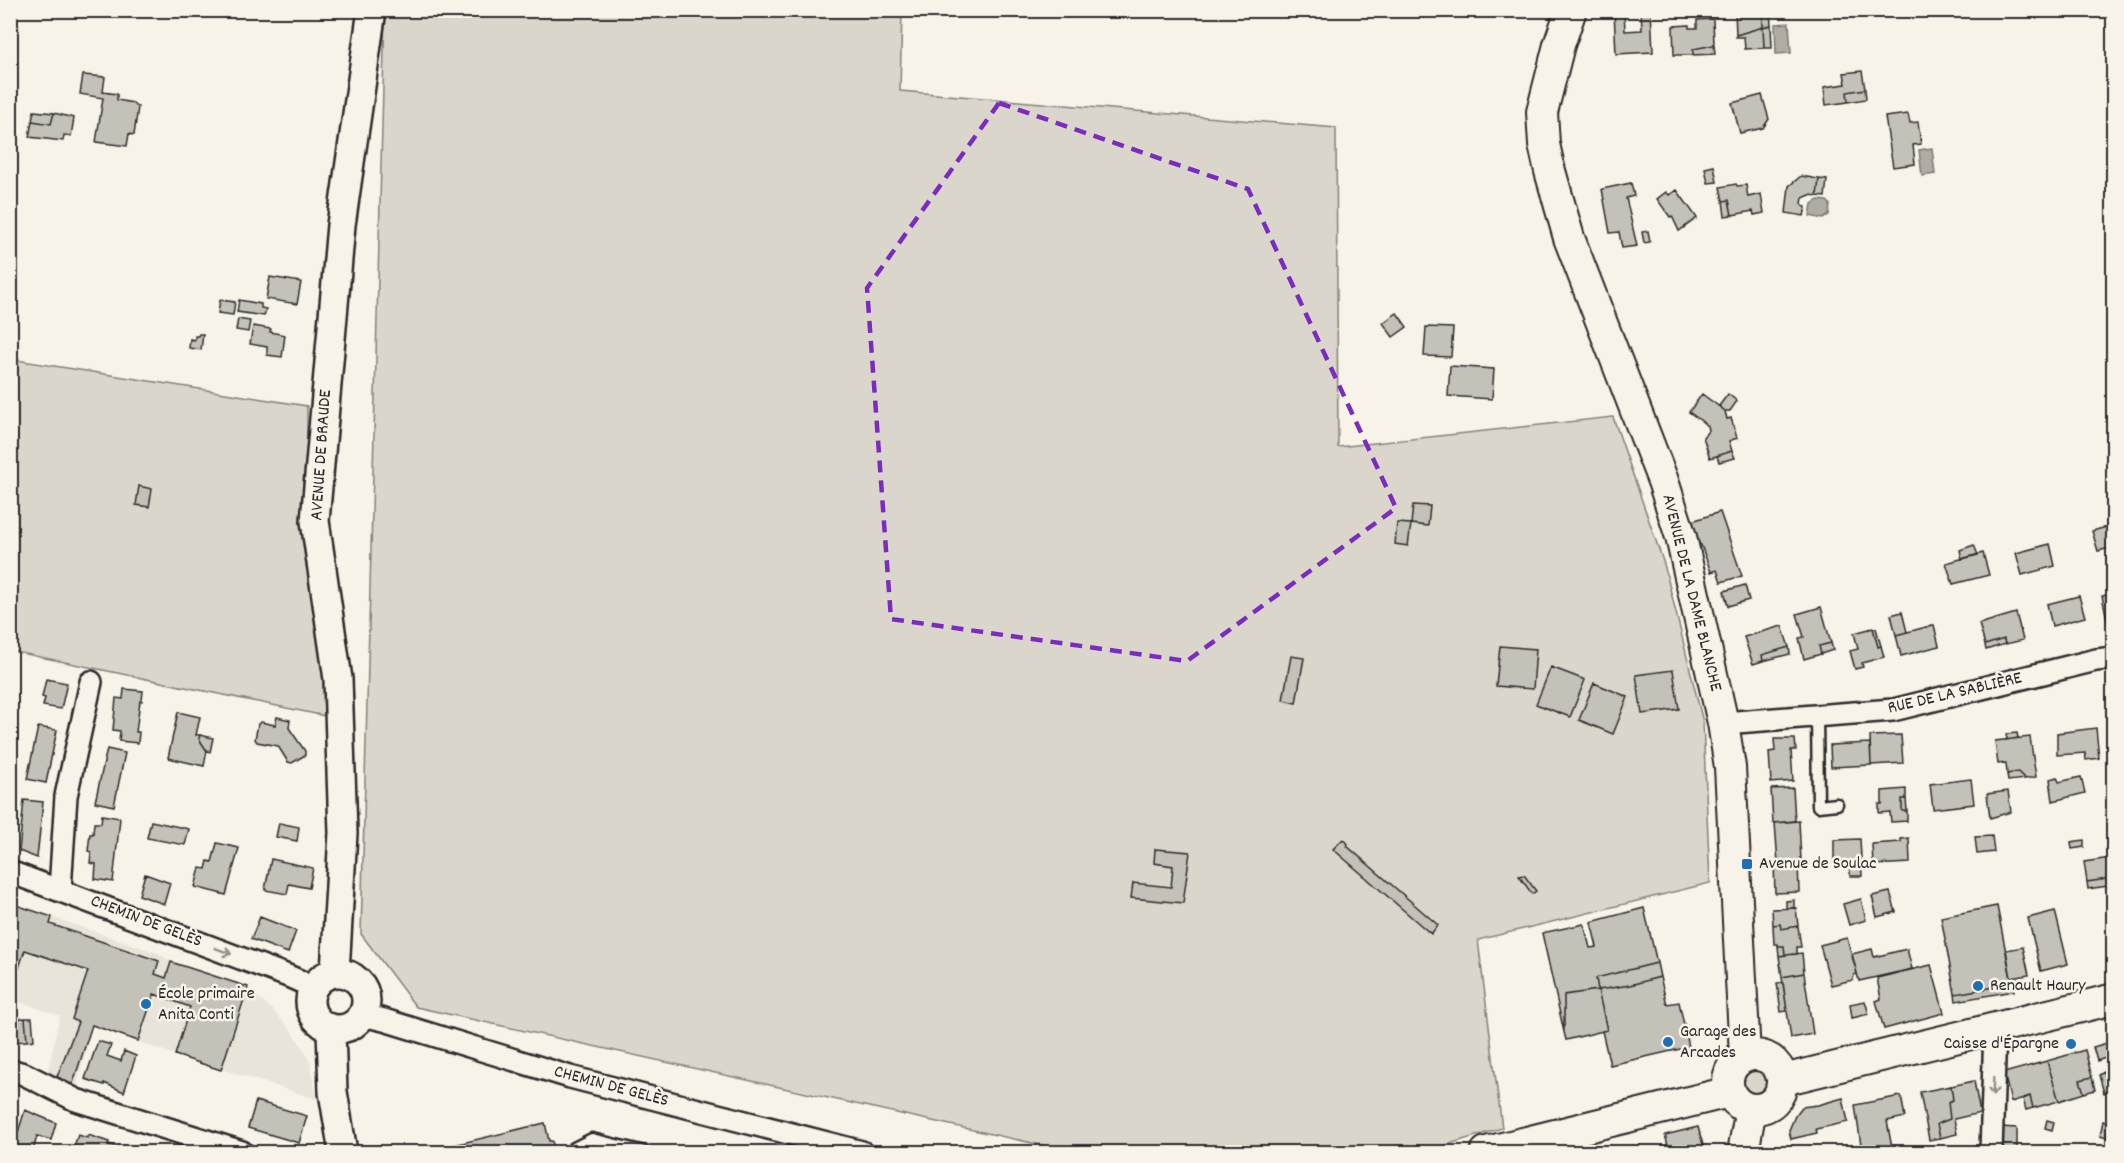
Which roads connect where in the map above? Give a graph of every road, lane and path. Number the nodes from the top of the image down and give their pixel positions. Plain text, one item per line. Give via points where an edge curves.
1 (372, 10) edge
2 (1571, 10) edge
3 (2114, 658) edge
4 (91, 682) dead end
5 (1817, 714) junction
6 (1723, 723) junction
7 (1837, 804) dead end
8 (10, 872) edge
9 (60, 890) junction
10 (335, 972) junction
11 (311, 991) junction
12 (2114, 999) edge
13 (363, 1015) junction
14 (331, 1029) junction
15 (1995, 1029) junction
16 (1745, 1056) junction
17 (10, 1070) edge
18 (1783, 1080) junction
19 (1740, 1100) junction
20 (850, 1151) edge
21 (242, 1152) edge
22 (343, 1152) edge
23 (575, 1152) edge
24 (645, 1152) edge
25 (1486, 1152) edge
26 (1743, 1152) edge
27 (1991, 1152) edge

1 - 10 street, AVENUE DE BRAUDE via 341,225 315,521 338,679 343,833
2 - 6 main road, AVENUE DE LA DAME BLANCHE via 1542,112 1544,144 1569,238 1681,537
3 - 5 street, RUE DE LA SABLIÈRE via 1893,710
4 - 9 street via 66,796
5 - 6 street, RUE DE LA SABLIÈRE
5 - 7 lane via 1818,806
6 - 16 main road, AVENUE DE LA DAME BLANCHE via 1730,767
8 - 9 street, CHEMIN DE GELÈS
9 -> 11 street, CHEMIN DE GELÈS via 288,976
10 - 11 street via 320,978
10 - 13 street via 352,976 364,989
11 - 14 street via 310,1010 322,1025
12 - 15 main road
13 - 14 street via 354,1025
13 - 20 street, CHEMIN DE GELÈS via 570,1077
14 - 22 street via 333,1092
15 - 18 main road
15 -> 27 street
16 - 18 main road via 1768,1057
16 - 19 main road via 1730,1069 1728,1078
17 - 21 street via 76,1100
18 - 19 main road via 1781,1092 1764,1108
19 - 25 main road
19 - 26 main road
23 - 24 lane via 574,1148 592,1139

